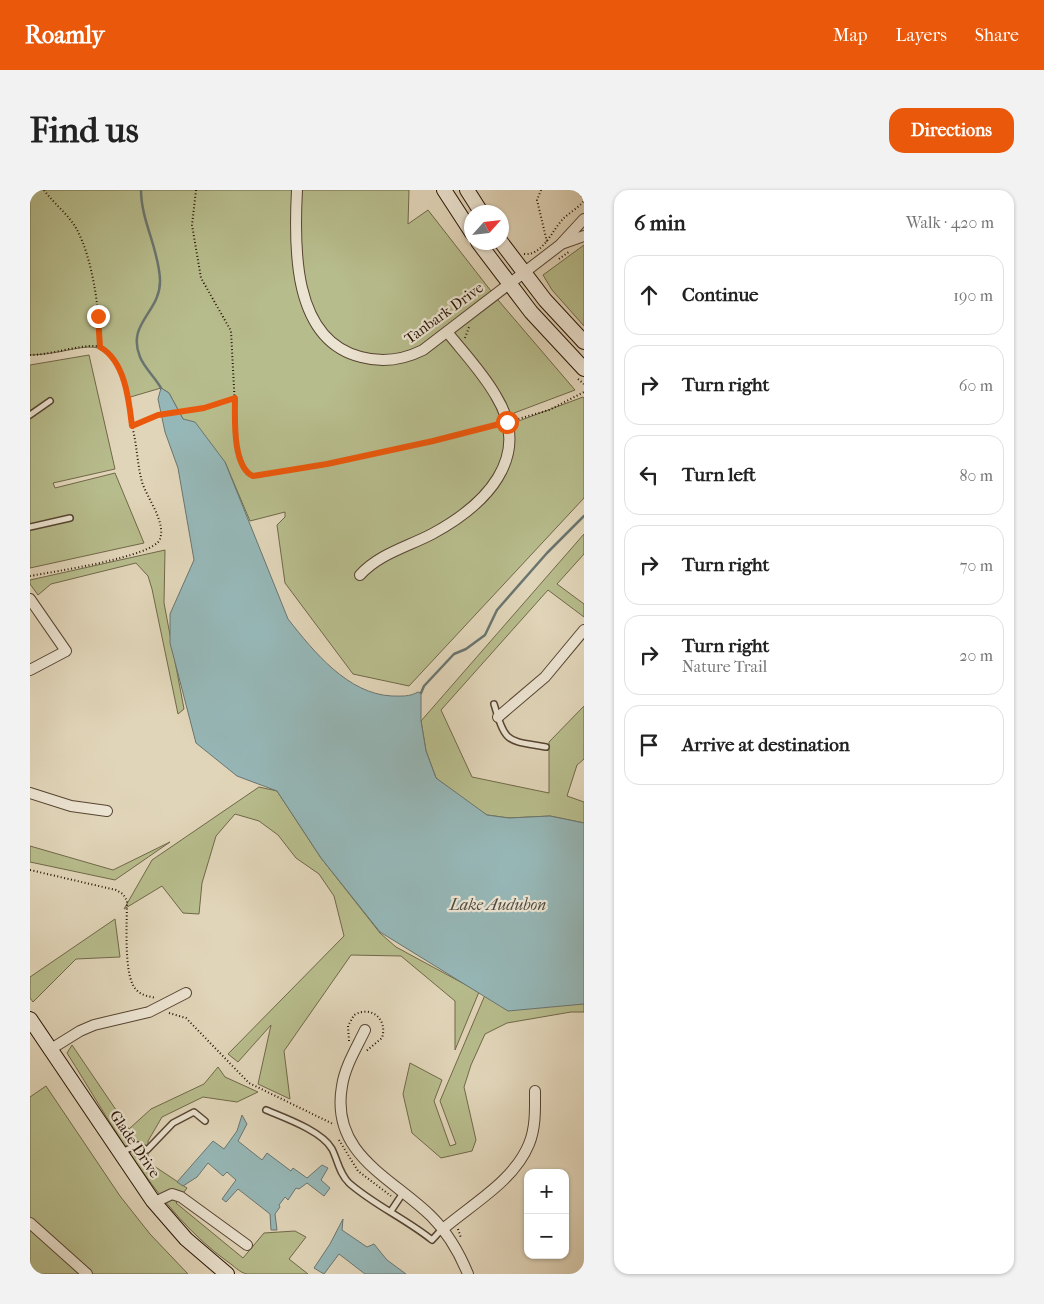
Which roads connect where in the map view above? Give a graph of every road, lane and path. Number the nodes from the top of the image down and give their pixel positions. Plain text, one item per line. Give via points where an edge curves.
1 (44, 190) edge
2 (196, 190) edge
3 (297, 190) edge
4 (444, 190) edge
5 (467, 190) edge
6 (540, 190) edge
7 (577, 190) edge
8 (584, 200) edge
9 (477, 205) edge
10 (580, 206) junction
11 (584, 208) edge
12 (584, 219) edge
13 (464, 221) edge
14 (584, 236) edge
15 (547, 242) junction
16 (560, 245) junction
17 (574, 248) dead end
18 (484, 250) edge
19 (507, 250) edge
20 (522, 254) dead end
21 (553, 263) dead end
22 (523, 273) junction
23 (509, 284) junction
24 (471, 325) dead end
25 (448, 332) junction
26 (584, 342) edge
27 (468, 343) dead end
28 (100, 347) junction
29 (30, 355) edge
30 (584, 369) edge
31 (584, 392) edge
32 (235, 398) junction
33 (50, 401) dead end
34 (30, 415) edge
35 (512, 418) junction
36 (132, 426) junction
37 (70, 518) dead end
38 (30, 527) edge
39 (360, 575) dead end
40 (30, 576) edge
41 (30, 599) edge
42 (584, 630) edge
43 (30, 670) edge
44 (494, 704) dead end
45 (498, 717) junction
46 (546, 747) dead end
47 (30, 793) edge
48 (107, 811) dead end
49 (30, 870) edge
50 (186, 993) dead end
51 (163, 1006) junction
52 (30, 1019) edge
53 (365, 1030) dead end
54 (348, 1044) dead end
55 (51, 1049) junction
56 (364, 1054) dead end
57 (535, 1091) dead end
58 (266, 1110) dead end
59 (205, 1121) dead end
60 (121, 1152) junction
61 (404, 1192) junction
62 (155, 1202) junction
63 (391, 1211) junction
64 (30, 1223) edge
65 (443, 1229) junction
66 (247, 1245) dead end
67 (87, 1274) edge
68 (227, 1274) edge
69 (468, 1274) edge

1 - 28 path via 76,227 92,267
2 - 32 path via 192,225 201,278 232,331
3 - 25 street, Tanbark Drive via 296,237 302,285 310,314 325,336 348,353 384,361 412,356
4 - 13 main road
5 - 9 main road
6 - 15 path via 537,200
7 - 8 path
8 - 10 path
10 - 11 path
10 - 15 path via 562,219
12 - 16 street
14 - 16 street
15 - 20 path via 531,254
16 - 22 street, Tanbark Drive
17 - 21 path
18 - 23 main road
19 - 22 main road
22 - 23 street, Tanbark Drive
22 - 26 main road
23 - 25 street, Tanbark Drive
23 - 30 main road
24 - 27 path via 464,336
25 - 35 street
28 - 29 path
28 - 36 path via 120,370
31 - 35 path via 549,410
32 - 35 path via 238,452 246,471 258,477 433,441
32 - 36 path via 204,408 158,415
33 - 34 lane
35 - 39 street via 505,463 496,483 482,500 439,530 378,559
36 - 40 path via 142,481 160,530 158,543 135,555
37 - 38 lane
41 - 43 street via 66,651
42 - 45 street via 545,677
44 - 45 lane
45 - 46 lane via 506,737 512,741
47 - 48 street via 72,806
49 - 51 path via 123,894 127,901 132,981 140,994 154,997
50 - 51 street
51 - 55 street via 94,1025
52 - 55 main road, Glade Drive
53 - 61 street via 342,1086 344,1124 355,1150 364,1161
54 - 56 path via 351,1018 360,1012 373,1012 383,1022 384,1032 378,1043
55 - 60 main road, Glade Drive
57 - 65 street via 533,1130 523,1156 505,1178
58 - 63 lane via 317,1135 331,1147 339,1169 349,1182
59 - 60 lane via 194,1112 173,1123 147,1150 138,1145
60 - 62 main road, Glade Drive
61 - 63 lane
61 - 65 street
62 - 66 street via 172,1194 181,1197
62 - 68 main road, Glade Drive via 186,1239
63 - 65 lane via 432,1240
64 - 67 street
65 - 69 street

